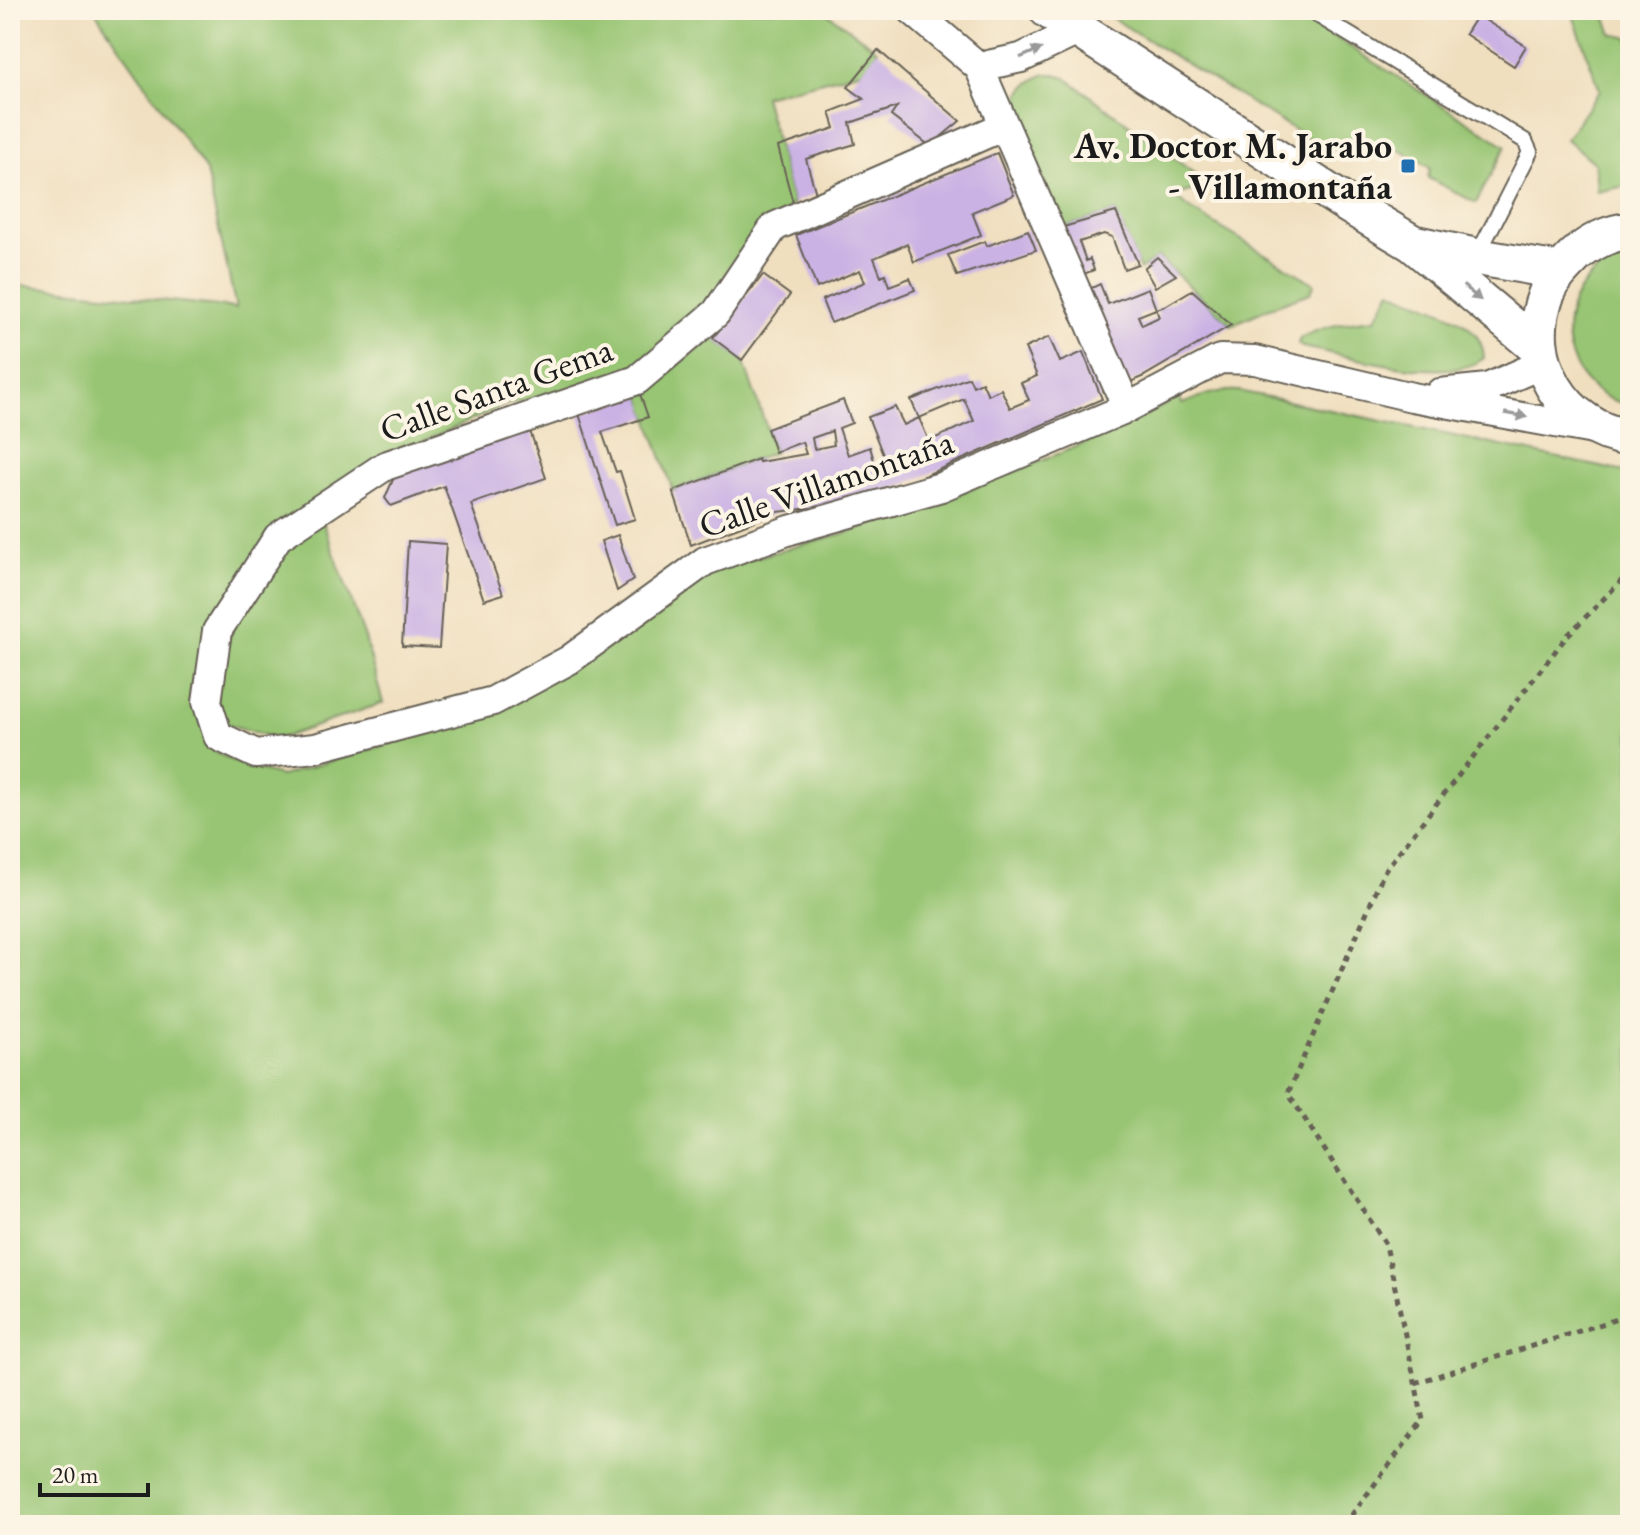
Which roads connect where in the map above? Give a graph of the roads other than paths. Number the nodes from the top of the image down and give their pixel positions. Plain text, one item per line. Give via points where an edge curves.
1 (912, 10) edge
2 (1048, 10) edge
3 (1317, 15) dead end
4 (1080, 30) junction
5 (979, 67) junction
6 (1004, 126) junction
7 (1630, 231) edge
8 (1412, 243) junction
9 (1477, 257) junction
10 (1560, 271) junction
11 (1541, 356) junction
12 (1412, 397) junction
13 (1127, 408) junction
14 (1617, 435) edge
15 (278, 537) joint

1 - 5 street
2 - 4 street
3 - 9 lane via 1525,141 1530,152
5 -> 4 street via 1021,58
4 - 8 street
5 - 6 street
6 - 13 street
6 - 15 street, Calle Santa Gema via 774,227 716,313 637,380 385,466
7 - 10 street via 1587,246
8 - 9 street
8 -> 11 street
9 - 10 street
10 - 11 street via 1539,322
11 - 12 street, Calle Villamontaña via 1487,388
11 - 14 street via 1555,392 1577,416
12 - 13 street, Calle Villamontaña via 1255,360 1220,359
12 -> 14 street, Calle Villamontaña
13 - 15 street, Calle Villamontaña via 941,487 790,530 705,561 569,660 493,701 315,748 256,754 218,736 207,702 217,631

